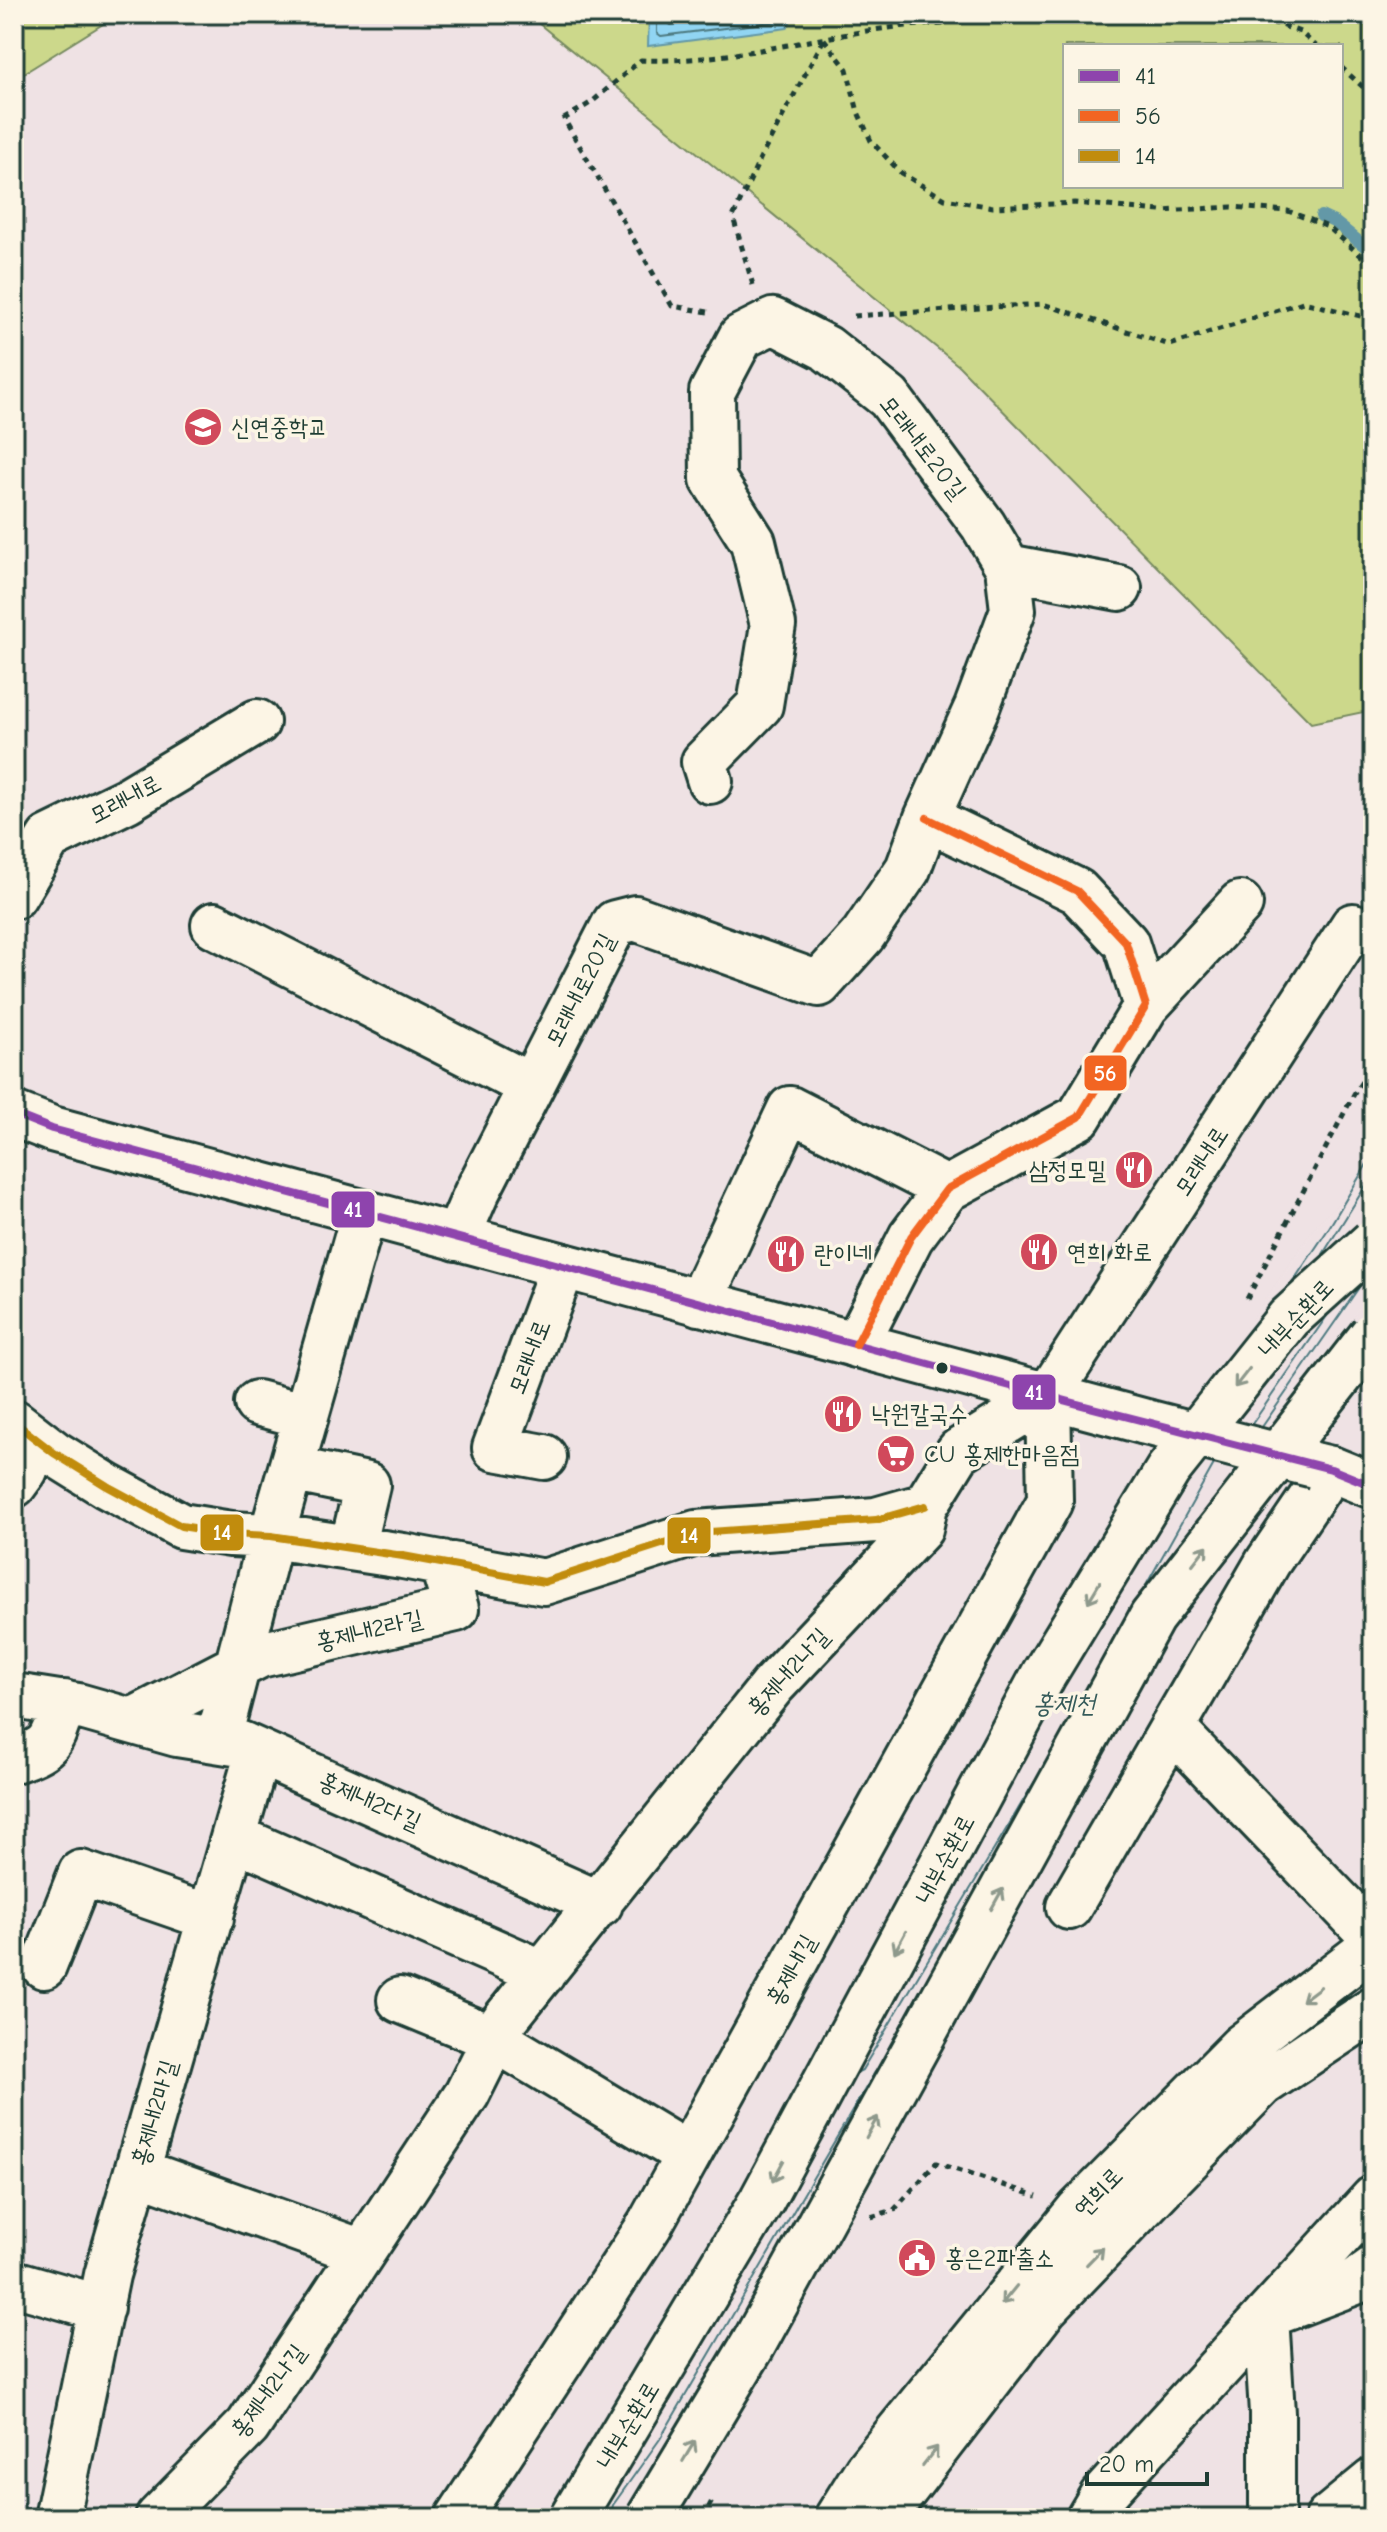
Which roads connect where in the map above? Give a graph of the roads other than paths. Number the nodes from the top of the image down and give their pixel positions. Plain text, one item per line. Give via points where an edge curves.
1 (1008, 567) junction
2 (1119, 588) dead end
3 (257, 722) dead end
4 (710, 781) dead end
5 (927, 818) junction
6 (14, 896) edge
7 (1240, 904) dead end
8 (214, 925) dead end
9 (1353, 926) dead end
10 (1146, 1006) junction
11 (531, 1086) junction
12 (14, 1114) edge
13 (947, 1189) junction
14 (364, 1213) junction
15 (457, 1238) junction
16 (1373, 1242) edge
17 (563, 1266) junction
18 (699, 1303) junction
19 (1373, 1334) edge
20 (856, 1345) junction
21 (1048, 1396) junction
22 (257, 1403) dead end
23 (306, 1416) junction
24 (25, 1431) edge
25 (544, 1457) dead end
26 (1322, 1467) junction
27 (291, 1469) junction
28 (14, 1485) edge
29 (1373, 1486) edge
30 (925, 1506) junction
31 (271, 1536) junction
32 (352, 1548) junction
33 (442, 1563) junction
34 (237, 1667) junction
35 (14, 1696) edge
36 (64, 1703) junction
37 (132, 1721) junction
38 (1172, 1728) junction
39 (216, 1740) junction
40 (258, 1752) junction
41 (14, 1760) edge
42 (234, 1837) junction
43 (600, 1904) junction
44 (1069, 1907) dead end
45 (211, 1918) junction
46 (1373, 1937) edge
47 (1373, 1946) edge
48 (44, 1966) dead end
49 (543, 1973) junction
50 (400, 2000) dead end
51 (1373, 2010) edge
52 (495, 2039) junction
53 (688, 2155) junction
54 (137, 2171) junction
55 (1373, 2199) edge
56 (362, 2252) junction
57 (1373, 2269) edge
58 (14, 2283) edge
59 (101, 2308) junction
60 (1266, 2316) junction
61 (1373, 2481) edge
62 (57, 2518) edge
63 (158, 2518) edge
64 (458, 2518) edge
65 (572, 2518) edge
66 (649, 2518) edge
67 (837, 2518) edge
68 (883, 2518) edge
69 (1089, 2518) edge
70 (1272, 2518) edge
71 (1328, 2518) edge

1 - 2 main road
1 - 4 main road, 모래내로20길 via 889,398 826,348 773,321 741,337 712,392 713,479 753,542 773,625 760,705 704,762
1 - 5 main road, 모래내로20길 via 1013,610
3 - 6 main road, 모래내로 via 127,800 49,838
5 - 10 main road via 1077,891 1126,943
5 - 11 main road, 모래내로20길 via 908,869 863,935 819,984 635,918 615,923
7 - 10 main road
8 - 11 main road
9 - 21 main road, 모래내로
10 - 13 main road via 1079,1117
11 - 15 main road, 모래내로20길
12 - 14 main road via 52,1129
13 - 18 main road via 790,1109
13 - 20 main road via 911,1237
14 - 15 main road
14 - 23 main road
15 - 17 main road
16 -> 65 main road, 내부순환로, bridge via 1289,1318 1168,1470 1044,1674 762,2200
17 - 18 main road
17 - 25 main road, 모래내로 via 495,1448
18 - 20 main road
66 -> 19 main road, bridge via 753,2345 1152,1617
20 - 21 main road
21 - 26 main road, bridge
21 - 30 main road, 홍제내2나길 via 959,1451
21 - 53 main road, 홍제내길 via 1050,1501
22 - 23 main road
23 - 27 main road
24 - 28 main road via 25,1470
24 - 31 main road via 107,1486 181,1526
26 - 29 main road
26 - 38 main road
27 - 31 main road
27 - 32 main road via 367,1485
30 - 33 main road via 876,1520 696,1533 544,1582
30 - 43 main road, 홍제내2나길 via 920,1529 773,1685
31 - 32 main road
31 - 34 main road
32 - 33 main road
33 - 34 main road, 홍제내2라길 via 456,1609 260,1655
34 - 37 main road
34 - 39 main road
35 - 36 main road, 홍제내2다길
36 - 37 main road, 홍제내2다길
36 - 41 main road via 50,1743
37 - 39 main road, 홍제내2다길
38 - 44 main road
38 - 46 main road
39 - 40 main road, 홍제내2다길
40 - 42 main road, 홍제내2마길
40 - 43 main road, 홍제내2다길
42 - 45 main road, 홍제내2마길
42 - 49 main road
43 - 49 main road, 홍제내2나길
45 - 48 main road via 81,1873
45 - 54 main road, 홍제내2마길
47 -> 67 main road, 연희로 via 1241,2047 1079,2210 867,2470
49 - 52 main road, 홍제내2나길
50 - 52 main road
68 -> 51 main road, 연희로 via 1045,2308 1178,2170 1262,2084
52 - 53 main road
52 - 56 main road, 홍제내2나길 via 467,2094
53 - 64 main road, 홍제내길 via 649,2226
54 - 56 main road
54 - 59 main road, 홍제내2마길
55 - 60 main road
56 - 63 main road, 홍제내2나길 via 248,2426
57 - 60 main road via 1355,2282
58 - 59 main road
59 - 62 main road, 홍제내2마길
60 - 69 main road via 1102,2496
60 - 70 main road
61 - 71 main road

